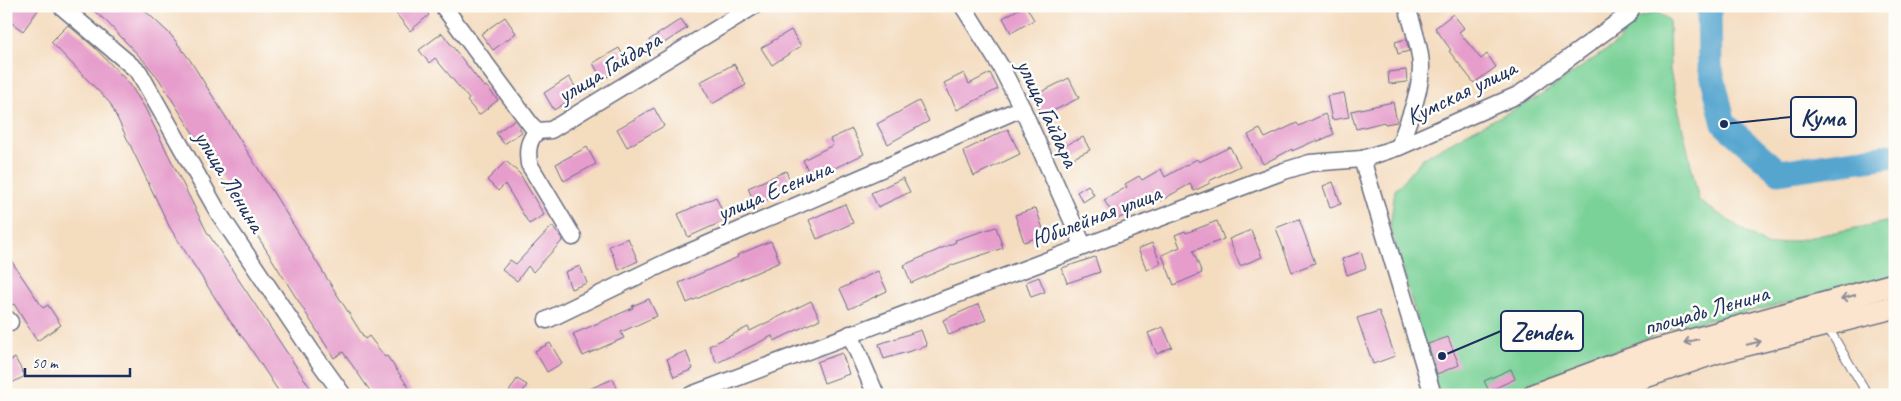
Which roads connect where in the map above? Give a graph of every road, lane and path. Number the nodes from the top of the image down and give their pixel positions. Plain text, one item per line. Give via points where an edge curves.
1 (61, 6) edge
2 (443, 6) edge
3 (754, 6) edge
4 (963, 6) edge
5 (1407, 6) edge
6 (1632, 6) edge
7 (1022, 108) junction
8 (537, 131) junction
9 (1399, 147) junction
10 (1362, 159) junction
11 (573, 237) dead end
12 (1083, 245) junction
13 (1895, 284) edge
14 (1895, 307) edge
15 (547, 320) dead end
16 (1826, 324) junction
17 (850, 334) junction
18 (343, 395) edge
19 (691, 395) edge
20 (876, 395) edge
21 (1433, 395) edge
22 (1534, 395) edge
23 (1590, 395) edge
24 (1868, 395) edge

1 - 18 street, улица Ленина via 139,72 218,212
2 - 8 street
3 - 8 street, улица Гайдара via 551,130
4 - 7 street, улица Гайдара
5 - 9 street, Кумская улица via 1421,66 1418,93
6 - 9 street, Кумская улица via 1629,14 1520,94
7 - 12 street, улица Гайдара
7 - 15 street, улица Есенина via 671,260
8 - 11 street via 530,139 529,164
9 - 10 street, Юбилейная улица
10 - 12 street, Юбилейная улица via 1310,163 1284,171
10 - 21 street
12 - 17 street, Юбилейная улица
13 -> 22 street, площадь Ленина via 1653,351
14 - 16 street, площадь Ленина
23 -> 16 street, площадь Ленина via 1717,352
16 - 24 lane
17 - 19 street, Юбилейная улица
17 - 20 street

